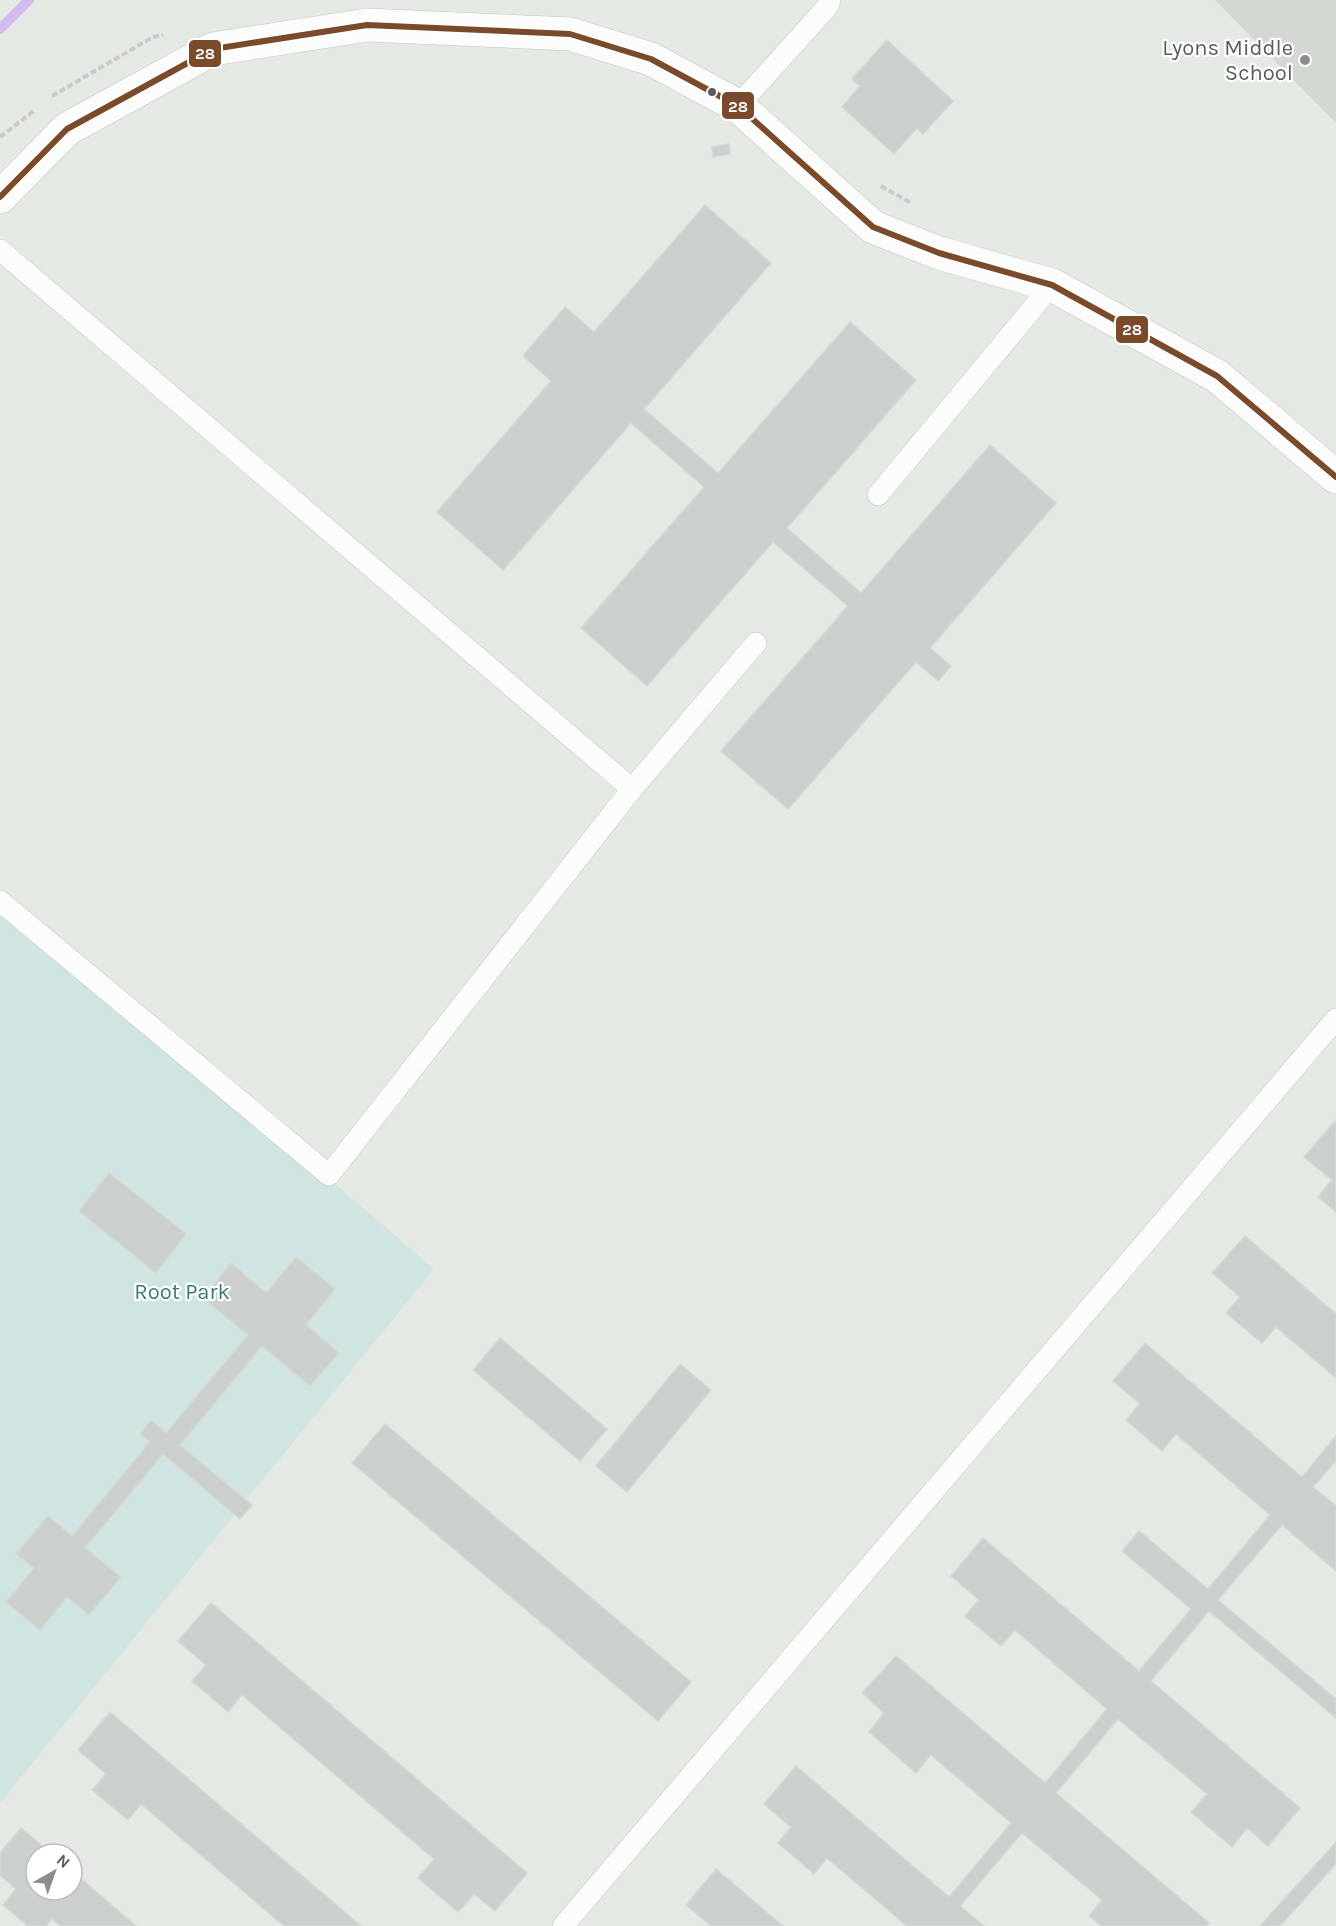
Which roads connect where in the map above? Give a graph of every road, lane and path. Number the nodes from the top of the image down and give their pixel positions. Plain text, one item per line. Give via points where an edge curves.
1 (830, 0) edge
2 (738, 106) junction
3 (873, 181) dead end
4 (0, 197) edge
5 (921, 209) dead end
6 (0, 250) edge
7 (1052, 285) junction
8 (1336, 477) edge
9 (878, 495) dead end
10 (756, 643) dead end
11 (632, 789) junction
12 (0, 901) edge
13 (1336, 1019) edge
14 (563, 1926) edge

1 - 2 lane
2 - 4 street via 651,59 570,34 367,26 213,49 67,129
2 - 7 street via 873,227 939,253
3 - 5 path
6 - 11 lane
7 - 8 street via 1217,376
7 - 9 lane
10 - 11 lane
11 - 12 lane via 329,1175
13 - 14 lane

